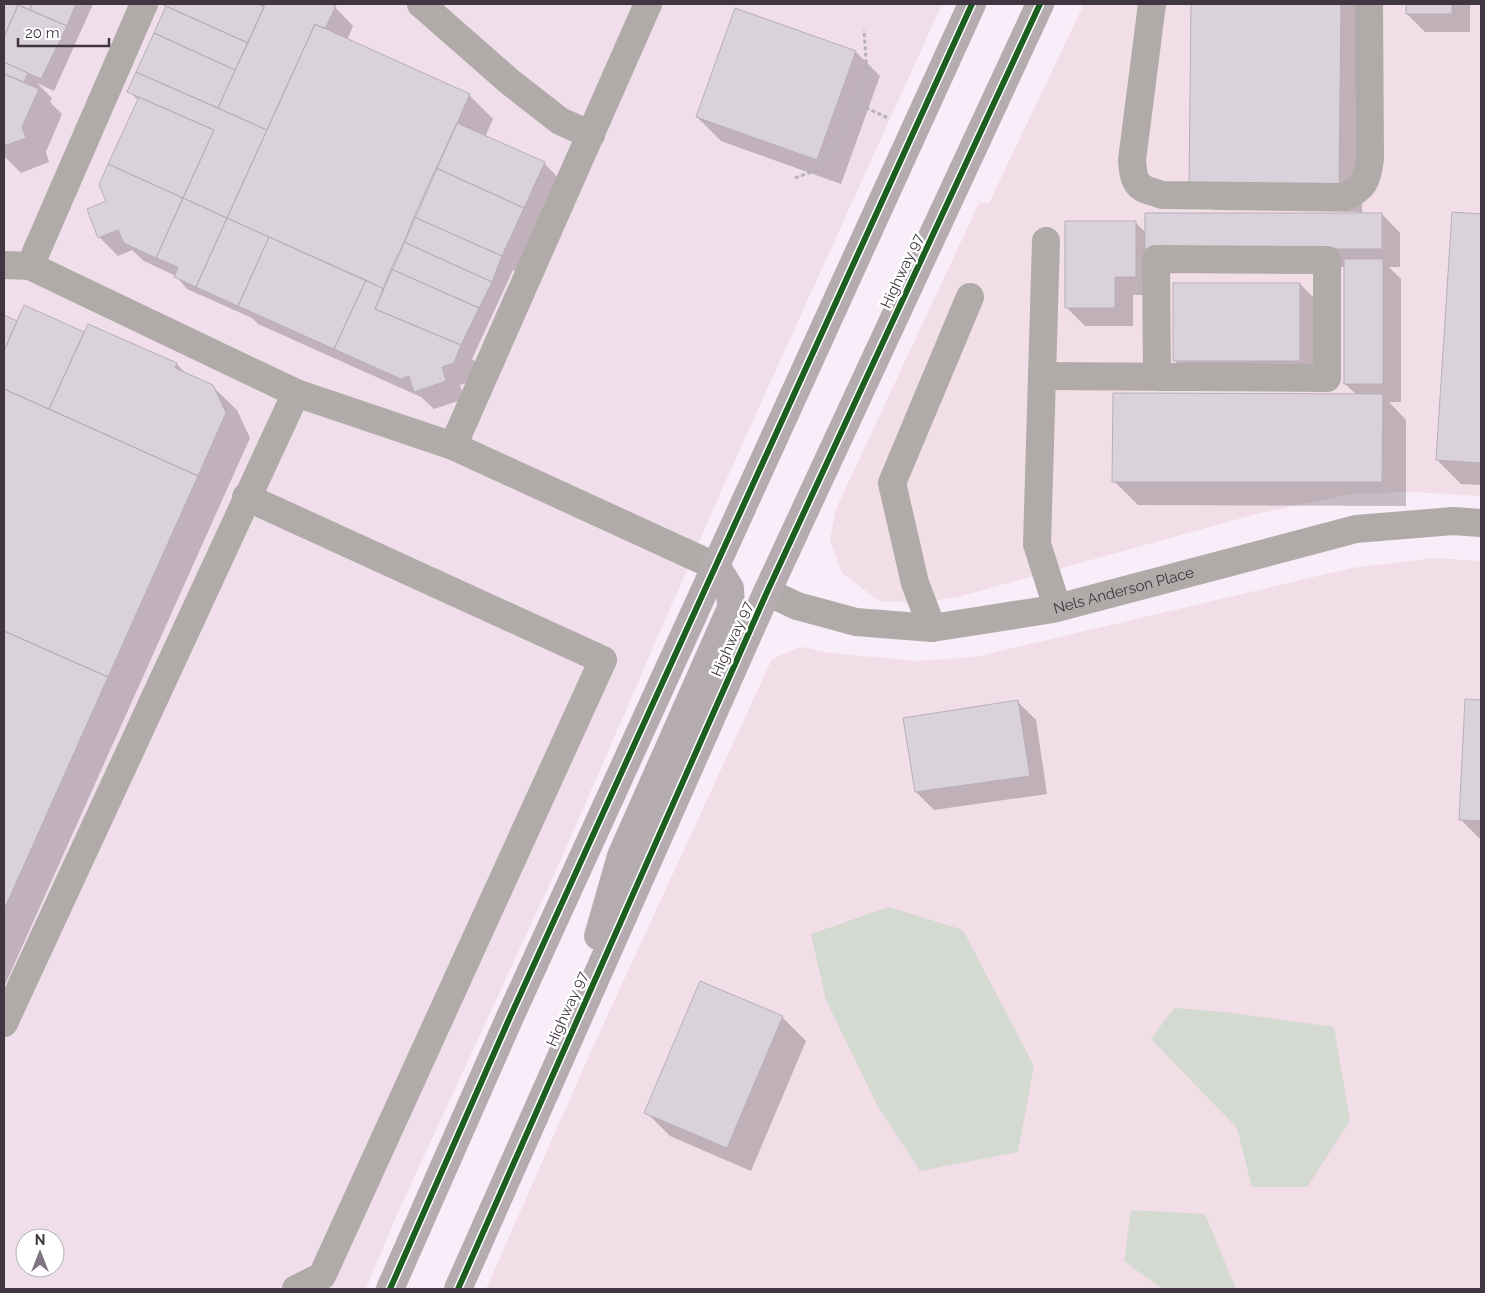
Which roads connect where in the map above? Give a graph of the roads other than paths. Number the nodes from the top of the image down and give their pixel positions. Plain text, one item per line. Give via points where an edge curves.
1 (144, 4) edge
2 (421, 4) edge
3 (648, 4) edge
4 (972, 4) edge
5 (1040, 4) edge
6 (1152, 4) edge
7 (1369, 4) edge
8 (591, 134) junction
9 (1046, 241) dead end
10 (17, 266) edge
11 (970, 297) dead end
12 (1042, 376) junction
13 (1157, 376) junction
14 (296, 393) junction
15 (452, 446) junction
16 (246, 497) junction
17 (1481, 523) edge
18 (717, 567) junction
19 (767, 592) junction
20 (1057, 607) junction
21 (932, 628) junction
22 (4, 1023) edge
23 (569, 1036) junction
24 (296, 1289) edge
25 (390, 1289) edge
26 (458, 1289) edge

1 - 10 street
2 - 8 street via 560,121
3 - 8 street
4 - 18 main road
5 - 19 main road, Highway 97
6 - 7 street via 1132,160 1134,180 1142,189 1163,195 1333,197 1356,192 1368,178
8 - 15 street
9 - 12 street
10 - 14 street
11 - 21 street via 892,483 915,583
12 - 13 street
12 - 20 street via 1037,544
13 - 13 street via 1327,378 1327,260 1156,259
14 - 15 street
14 - 16 street
15 - 18 street
16 - 22 street
16 - 24 street via 602,660 322,1276
17 - 20 street, Nels Anderson Place via 1453,521 1356,529
18 - 23 main road via 730,588 731,608 622,856
18 - 25 main road via 510,1017
19 - 21 street, Nels Anderson Place via 797,606 856,622
19 - 23 main road, Highway 97
20 - 21 street, Nels Anderson Place
23 - 26 main road, Highway 97

